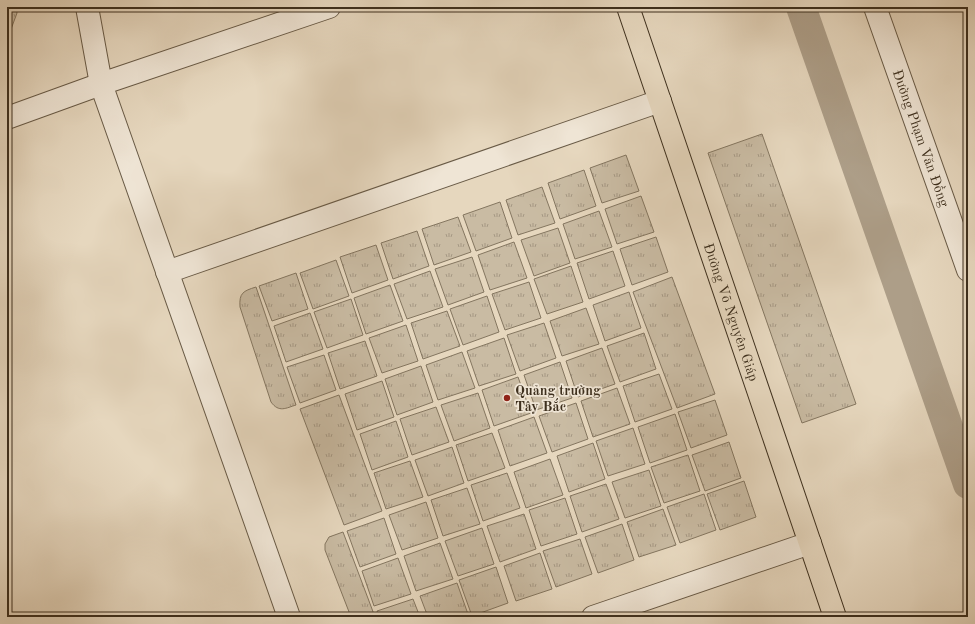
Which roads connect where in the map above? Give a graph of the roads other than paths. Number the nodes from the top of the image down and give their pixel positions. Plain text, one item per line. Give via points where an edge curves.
1 (87, 7) edge
2 (329, 7) edge
3 (628, 7) edge
4 (874, 7) edge
5 (101, 84) junction
6 (660, 101) junction
7 (7, 118) edge
8 (968, 270) edge
9 (167, 272) junction
10 (810, 543) junction
11 (289, 617) edge
12 (593, 617) edge
13 (835, 617) edge

1 - 5 street
2 - 5 street
3 - 6 main road, Đường Võ Nguyên Giáp
4 - 8 street, Đường Phạm Văn Đồng
5 - 7 street
5 - 9 street
6 - 9 street
6 - 10 main road, Đường Võ Nguyên Giáp
9 - 11 street
10 - 12 street
10 - 13 main road, Đường Võ Nguyên Giáp

